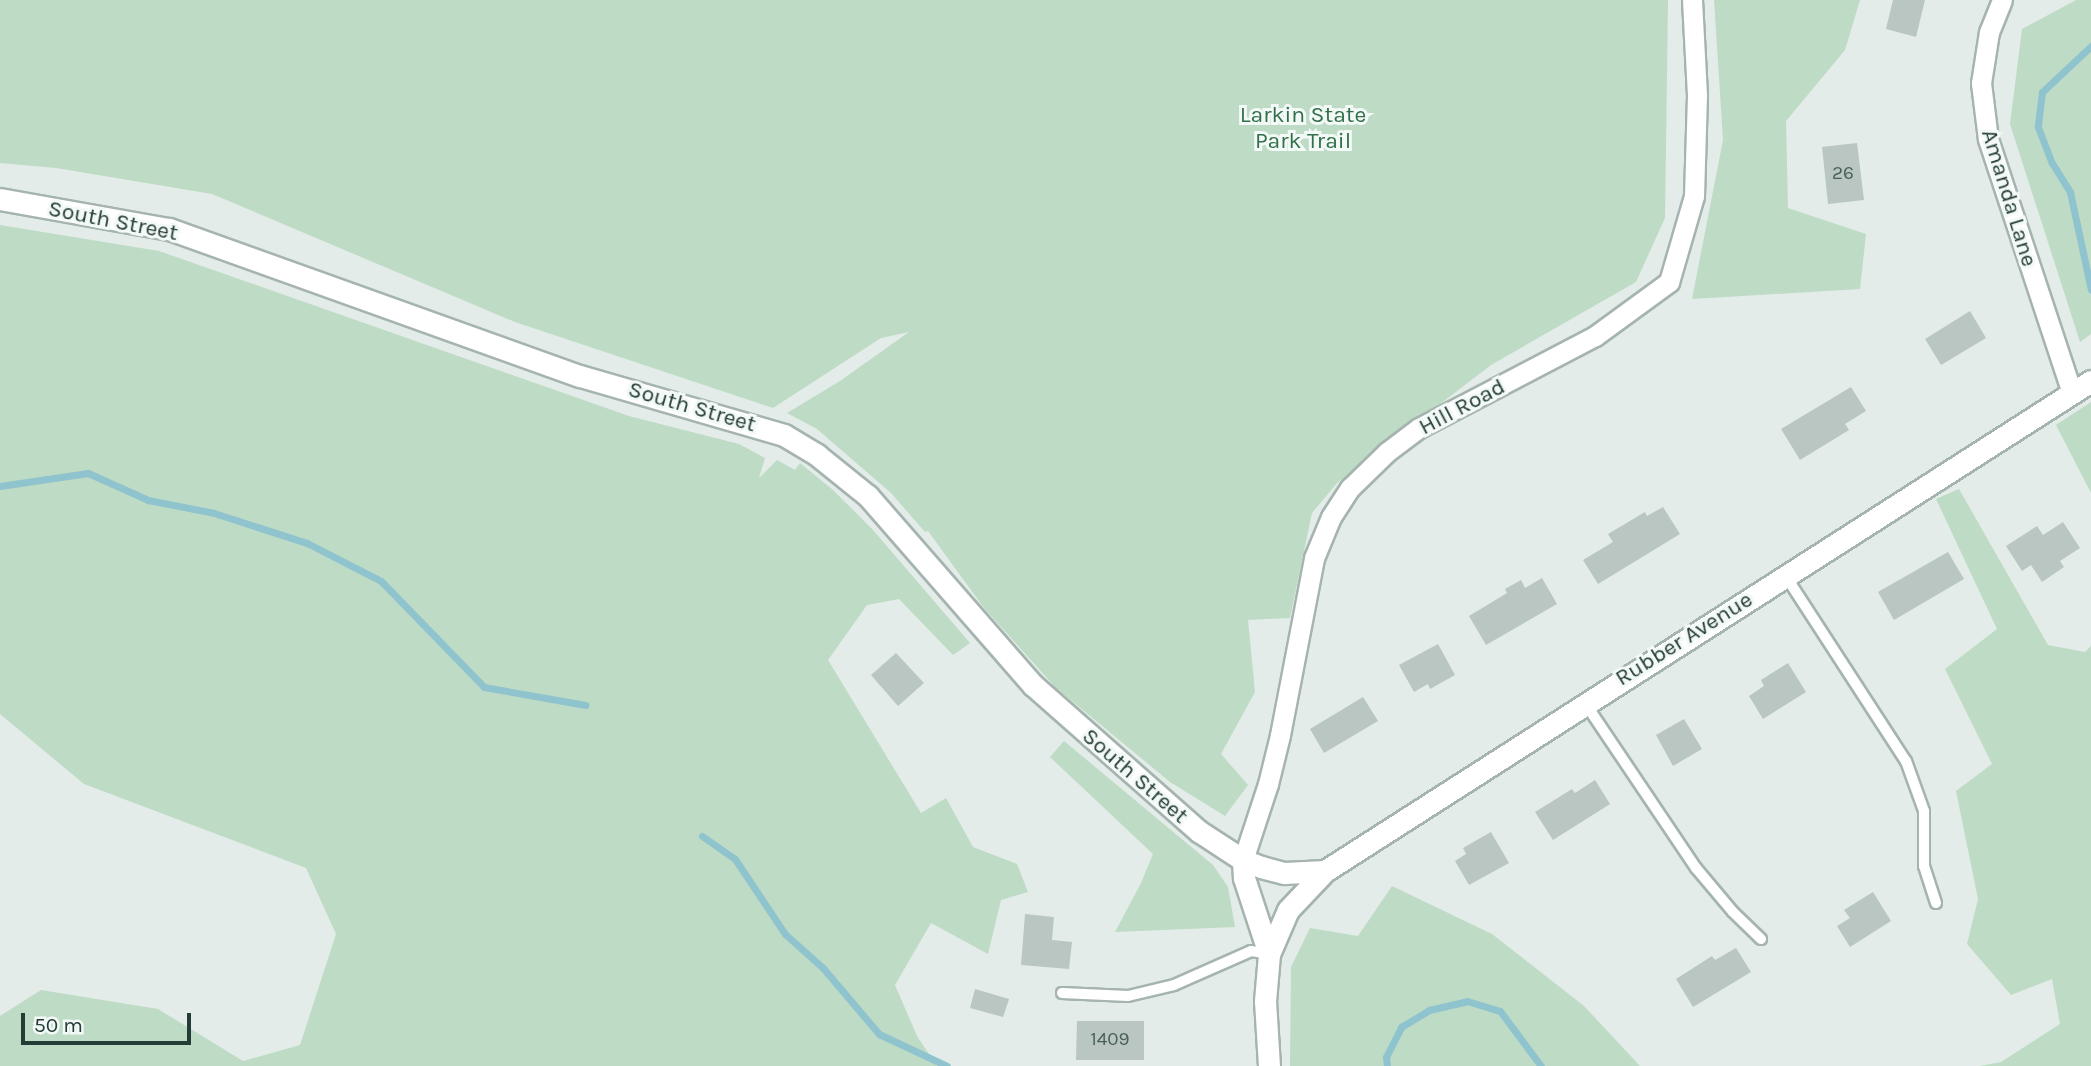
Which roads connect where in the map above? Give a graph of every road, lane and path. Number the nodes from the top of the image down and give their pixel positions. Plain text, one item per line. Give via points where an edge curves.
1 (1692, 0) edge
2 (2002, 0) edge
3 (0, 199) edge
4 (2091, 381) edge
5 (2072, 393) junction
6 (1785, 575) junction
7 (1585, 702) junction
8 (1242, 860) junction
9 (1325, 871) junction
10 (1936, 903) dead end
11 (1761, 939) dead end
12 (1269, 954) junction
13 (1062, 993) dead end
14 (1269, 1066) edge

1 - 8 street, Hill Road via 1697,95 1694,196 1669,282 1595,336 1419,428 1350,488 1331,517 1314,558 1269,784
2 - 5 street, Amanda Lane via 1989,32 1981,83 1988,139
3 - 8 street, South Street via 169,229 580,376 761,426 796,442 868,496 1033,685 1200,832
4 - 5 street, Rubber Avenue
5 - 6 street, Rubber Avenue
6 - 7 street, Rubber Avenue
6 - 10 lane via 1906,761 1924,811 1924,866
7 - 9 street, Rubber Avenue
7 - 11 lane via 1696,868
8 - 9 street, South Street via 1284,873
8 - 12 street
9 - 12 street, Rubber Avenue via 1288,910
12 - 13 lane via 1251,951 1174,985 1128,996
12 - 14 street via 1265,1001

